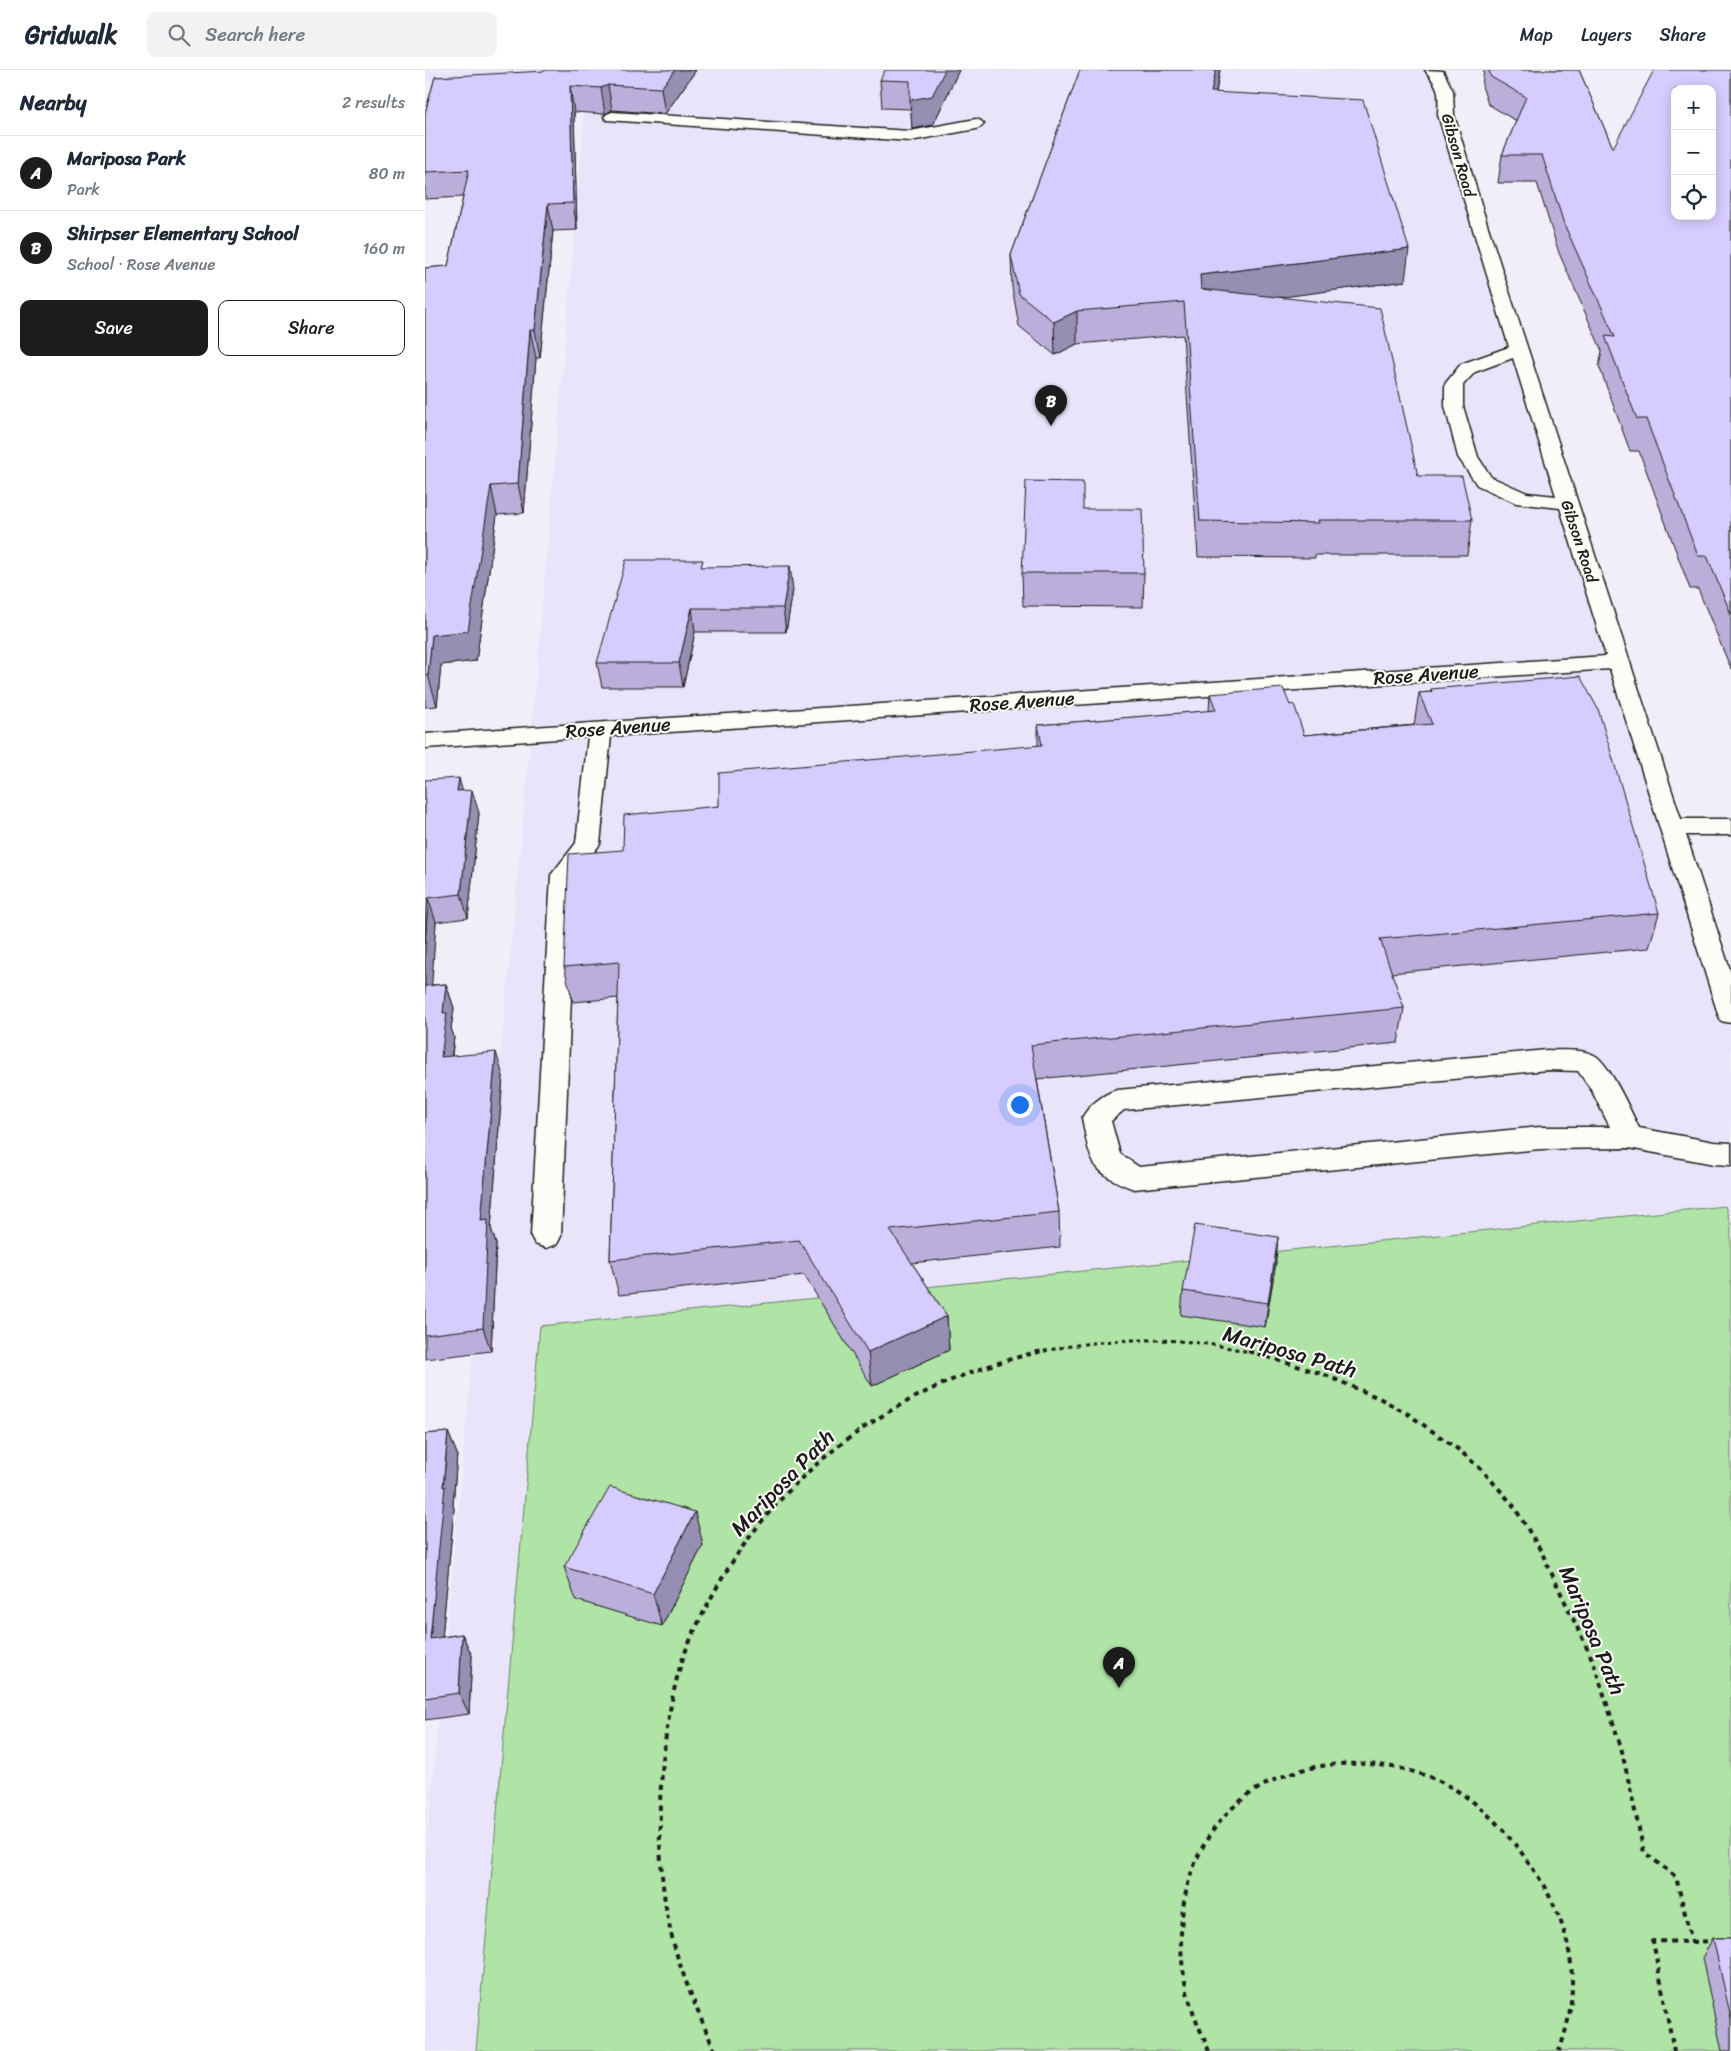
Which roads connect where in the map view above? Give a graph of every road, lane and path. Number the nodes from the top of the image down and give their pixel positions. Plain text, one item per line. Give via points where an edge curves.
1 (1432, 70) edge
2 (612, 117) edge
3 (975, 124) dead end
4 (1520, 349) junction
5 (1568, 503) junction
6 (1619, 662) junction
7 (600, 728) junction
8 (425, 741) edge
9 (1672, 827) junction
10 (1731, 827) edge
11 (1730, 1010) edge
12 (1629, 1136) junction
13 (1731, 1154) edge
14 (546, 1236) dead end
15 (1721, 1941) edge
16 (1692, 1942) junction
17 (715, 2051) edge
18 (1209, 2051) edge
19 (1559, 2051) edge
20 (1674, 2051) edge

1 - 4 street, Gibson Road via 1438,74 1445,91 1446,115
2 - 3 street via 910,136
4 - 5 street, Gibson Road
4 - 5 street via 1468,368 1454,384 1454,406 1468,457 1484,481 1523,499
5 - 6 street, Gibson Road
6 - 7 street, Rose Avenue
6 - 9 street, Gibson Road
7 - 8 street, Rose Avenue
7 - 14 street via 588,844 564,875
9 - 10 street
9 - 11 street, Gibson Road
12 - 12 street via 1540,1138 1134,1178 1107,1160 1096,1118 1117,1100 1547,1060 1586,1062 1604,1086
12 - 13 street
15 - 16 path
16 - 17 path, Mariposa Path via 1676,1877 1644,1852 1635,1801 1602,1685 1543,1553 1527,1523 1505,1494 1455,1445 1385,1399 1297,1365 1248,1351 1204,1343 1135,1340 1070,1345 987,1366 953,1379 925,1391 849,1436 824,1456 745,1540 711,1597 679,1670 664,1756 660,1833 666,1910 685,1980
16 - 20 path via 1653,1941
18 - 19 path via 1185,1983 1181,1950 1181,1919 1195,1862 1209,1833 1252,1792 1302,1769 1328,1764 1400,1769 1439,1781 1469,1799 1501,1826 1522,1852 1551,1898 1565,1929 1572,1959 1574,1998 1565,2040

